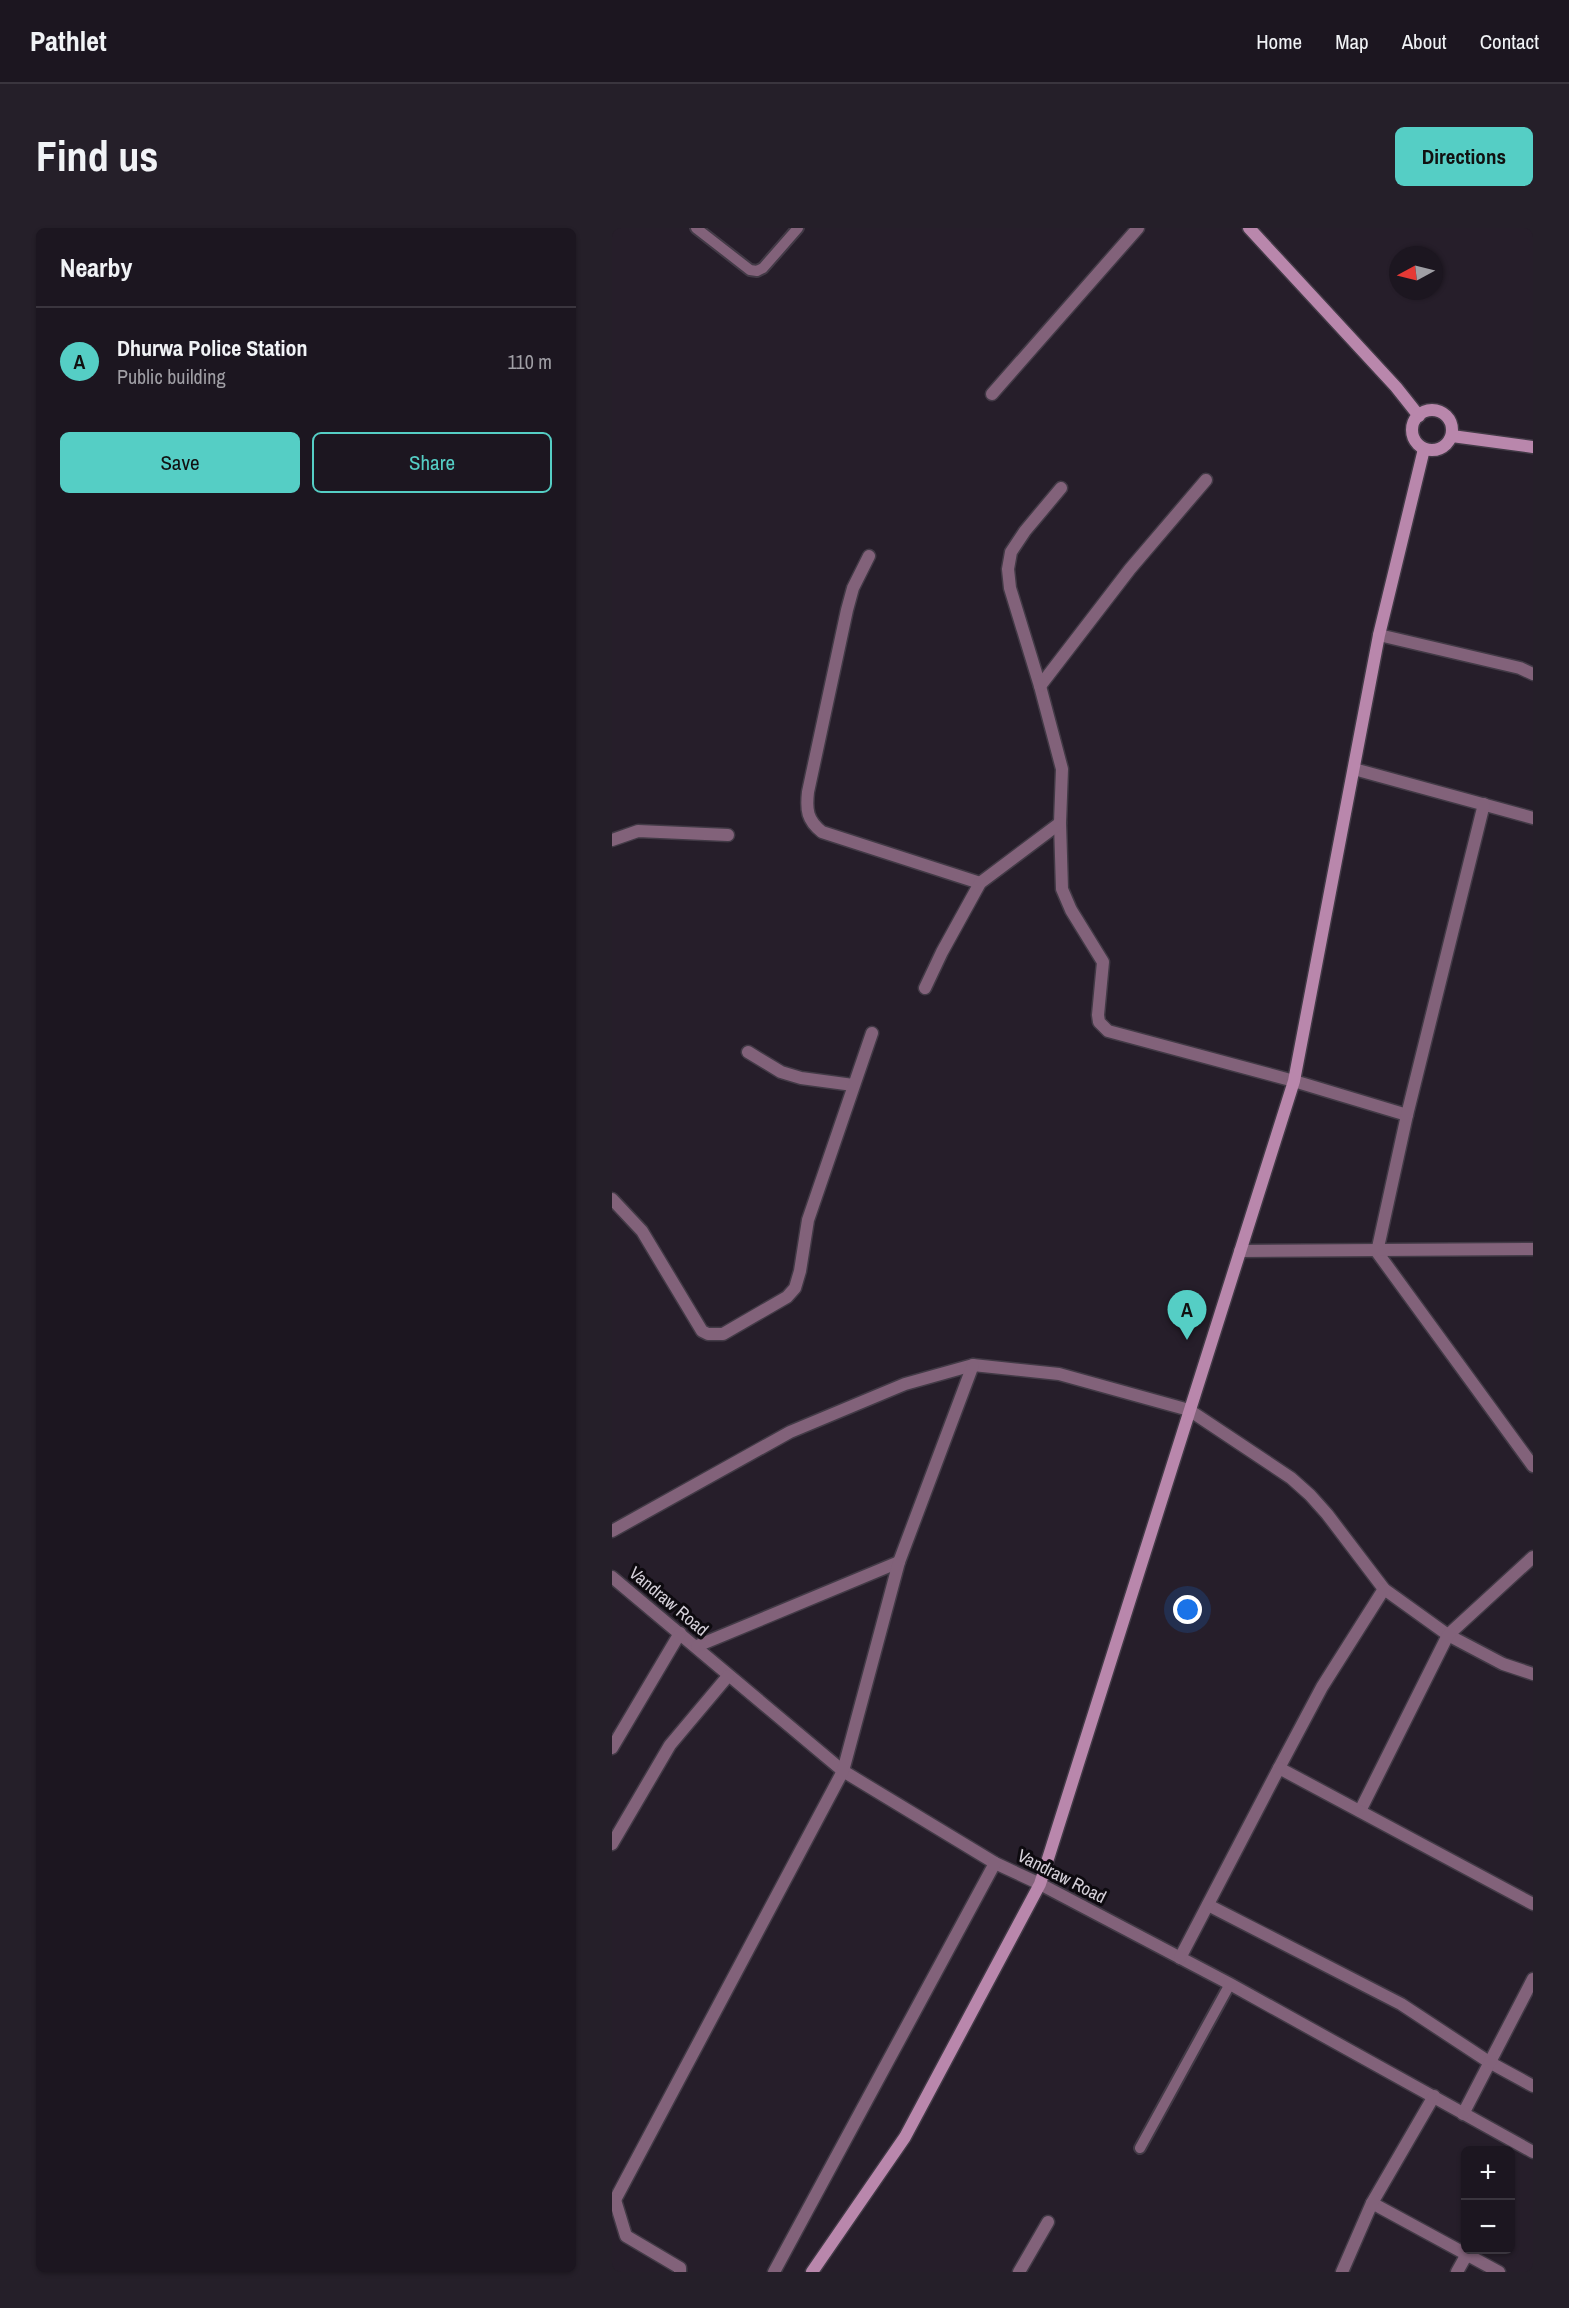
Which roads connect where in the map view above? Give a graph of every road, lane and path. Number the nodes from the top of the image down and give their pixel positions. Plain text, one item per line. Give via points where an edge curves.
1 (696, 228) edge
2 (798, 228) edge
3 (1138, 228) edge
4 (1249, 228) edge
5 (992, 394) dead end
6 (1419, 416) junction
7 (1452, 436) junction
8 (1533, 447) edge
9 (1424, 449) junction
10 (1206, 480) dead end
11 (1061, 488) dead end
12 (870, 555) dead end
13 (1379, 634) junction
14 (1533, 674) edge
15 (1040, 686) junction
16 (1354, 769) junction
17 (1484, 804) junction
18 (1533, 818) edge
19 (1060, 823) junction
20 (728, 835) dead end
21 (612, 840) edge
22 (980, 883) junction
23 (925, 988) dead end
24 (872, 1034) dead end
25 (748, 1052) dead end
26 (1294, 1081) junction
27 (853, 1085) junction
28 (1407, 1115) junction
29 (612, 1198) edge
30 (1533, 1249) edge
31 (1239, 1251) junction
32 (1377, 1252) junction
33 (973, 1365) junction
34 (1189, 1410) junction
35 (1533, 1466) edge
36 (612, 1531) edge
37 (1533, 1557) edge
38 (899, 1562) junction
39 (612, 1577) edge
40 (1384, 1589) junction
41 (680, 1633) junction
42 (1448, 1635) junction
43 (697, 1646) junction
44 (1533, 1674) edge
45 (728, 1676) junction
46 (612, 1748) edge
47 (1279, 1768) junction
48 (843, 1771) junction
49 (1360, 1811) junction
50 (612, 1844) edge
51 (995, 1863) junction
52 (1040, 1884) junction
53 (1533, 1904) edge
54 (1208, 1905) junction
55 (1180, 1958) junction
56 (1533, 1979) edge
57 (1230, 1984) junction
58 (1489, 2062) junction
59 (1533, 2086) edge
60 (1434, 2096) junction
61 (1463, 2114) junction
62 (1140, 2148) dead end
63 (1533, 2152) edge
64 (614, 2199) edge
65 (1372, 2203) junction
66 (1048, 2222) dead end
67 (1461, 2251) edge
68 (1467, 2254) joint
69 (680, 2272) edge
70 (774, 2272) edge
71 (812, 2272) edge
72 (1019, 2272) edge
73 (1342, 2272) edge
74 (1457, 2272) edge
75 (1499, 2272) edge

1 - 2 lane via 750,270 758,271
3 - 5 street
4 - 6 street
6 - 7 street via 1430,411 1442,413 1451,422
6 - 9 street via 1413,434
7 - 8 street
7 - 9 street via 1438,450
9 - 13 street
10 - 15 street via 1130,569
11 - 15 street via 1020,538 1011,552 1008,569 1010,588
12 - 22 street via 847,610 808,792 809,819 822,831
13 - 14 street
13 - 16 street
15 - 19 street via 1062,769
16 - 17 street
16 - 26 street
17 - 18 street
17 - 28 street
19 - 22 street
19 - 26 street via 1062,890 1103,962 1098,1015 1103,1028
20 - 21 street via 638,831
22 - 23 street
24 - 27 street
25 - 27 street via 781,1072
26 - 28 street
26 - 31 street
27 - 29 street via 808,1220 795,1288 787,1297 723,1334 702,1330 642,1231
28 - 32 street
30 - 32 street
31 - 32 street
31 - 34 street
32 - 35 street
33 - 34 street via 1059,1374
33 - 36 street via 905,1384 790,1432
33 - 38 street
34 - 40 street via 1310,1495
34 - 52 street
37 - 42 street
38 - 43 street
38 - 48 street
39 - 41 street, Vandraw Road
40 - 42 street
40 - 47 street via 1322,1687
41 - 43 street, Vandraw Road
41 - 46 street
42 - 44 street via 1503,1664
42 - 49 street
43 - 45 street, Vandraw Road
45 - 48 street, Vandraw Road
45 - 50 street via 670,1745
47 - 49 street
47 - 54 street
48 - 51 street, Vandraw Road
48 - 64 street
49 - 53 street
51 - 52 street, Vandraw Road
51 - 70 street
52 - 55 street, Vandraw Road
52 - 71 street via 905,2137
54 - 55 street
54 - 58 street via 1401,2004
55 - 57 street, Vandraw Road
56 - 58 street
57 - 60 street, Vandraw Road
57 - 62 lane
58 - 59 street
58 - 61 street
60 - 61 street, Vandraw Road
60 - 65 street
61 - 63 street, Vandraw Road
64 - 69 street via 626,2236 680,2268
65 - 67 street
65 - 73 street
66 - 72 street
68 - 74 street
68 - 75 street

